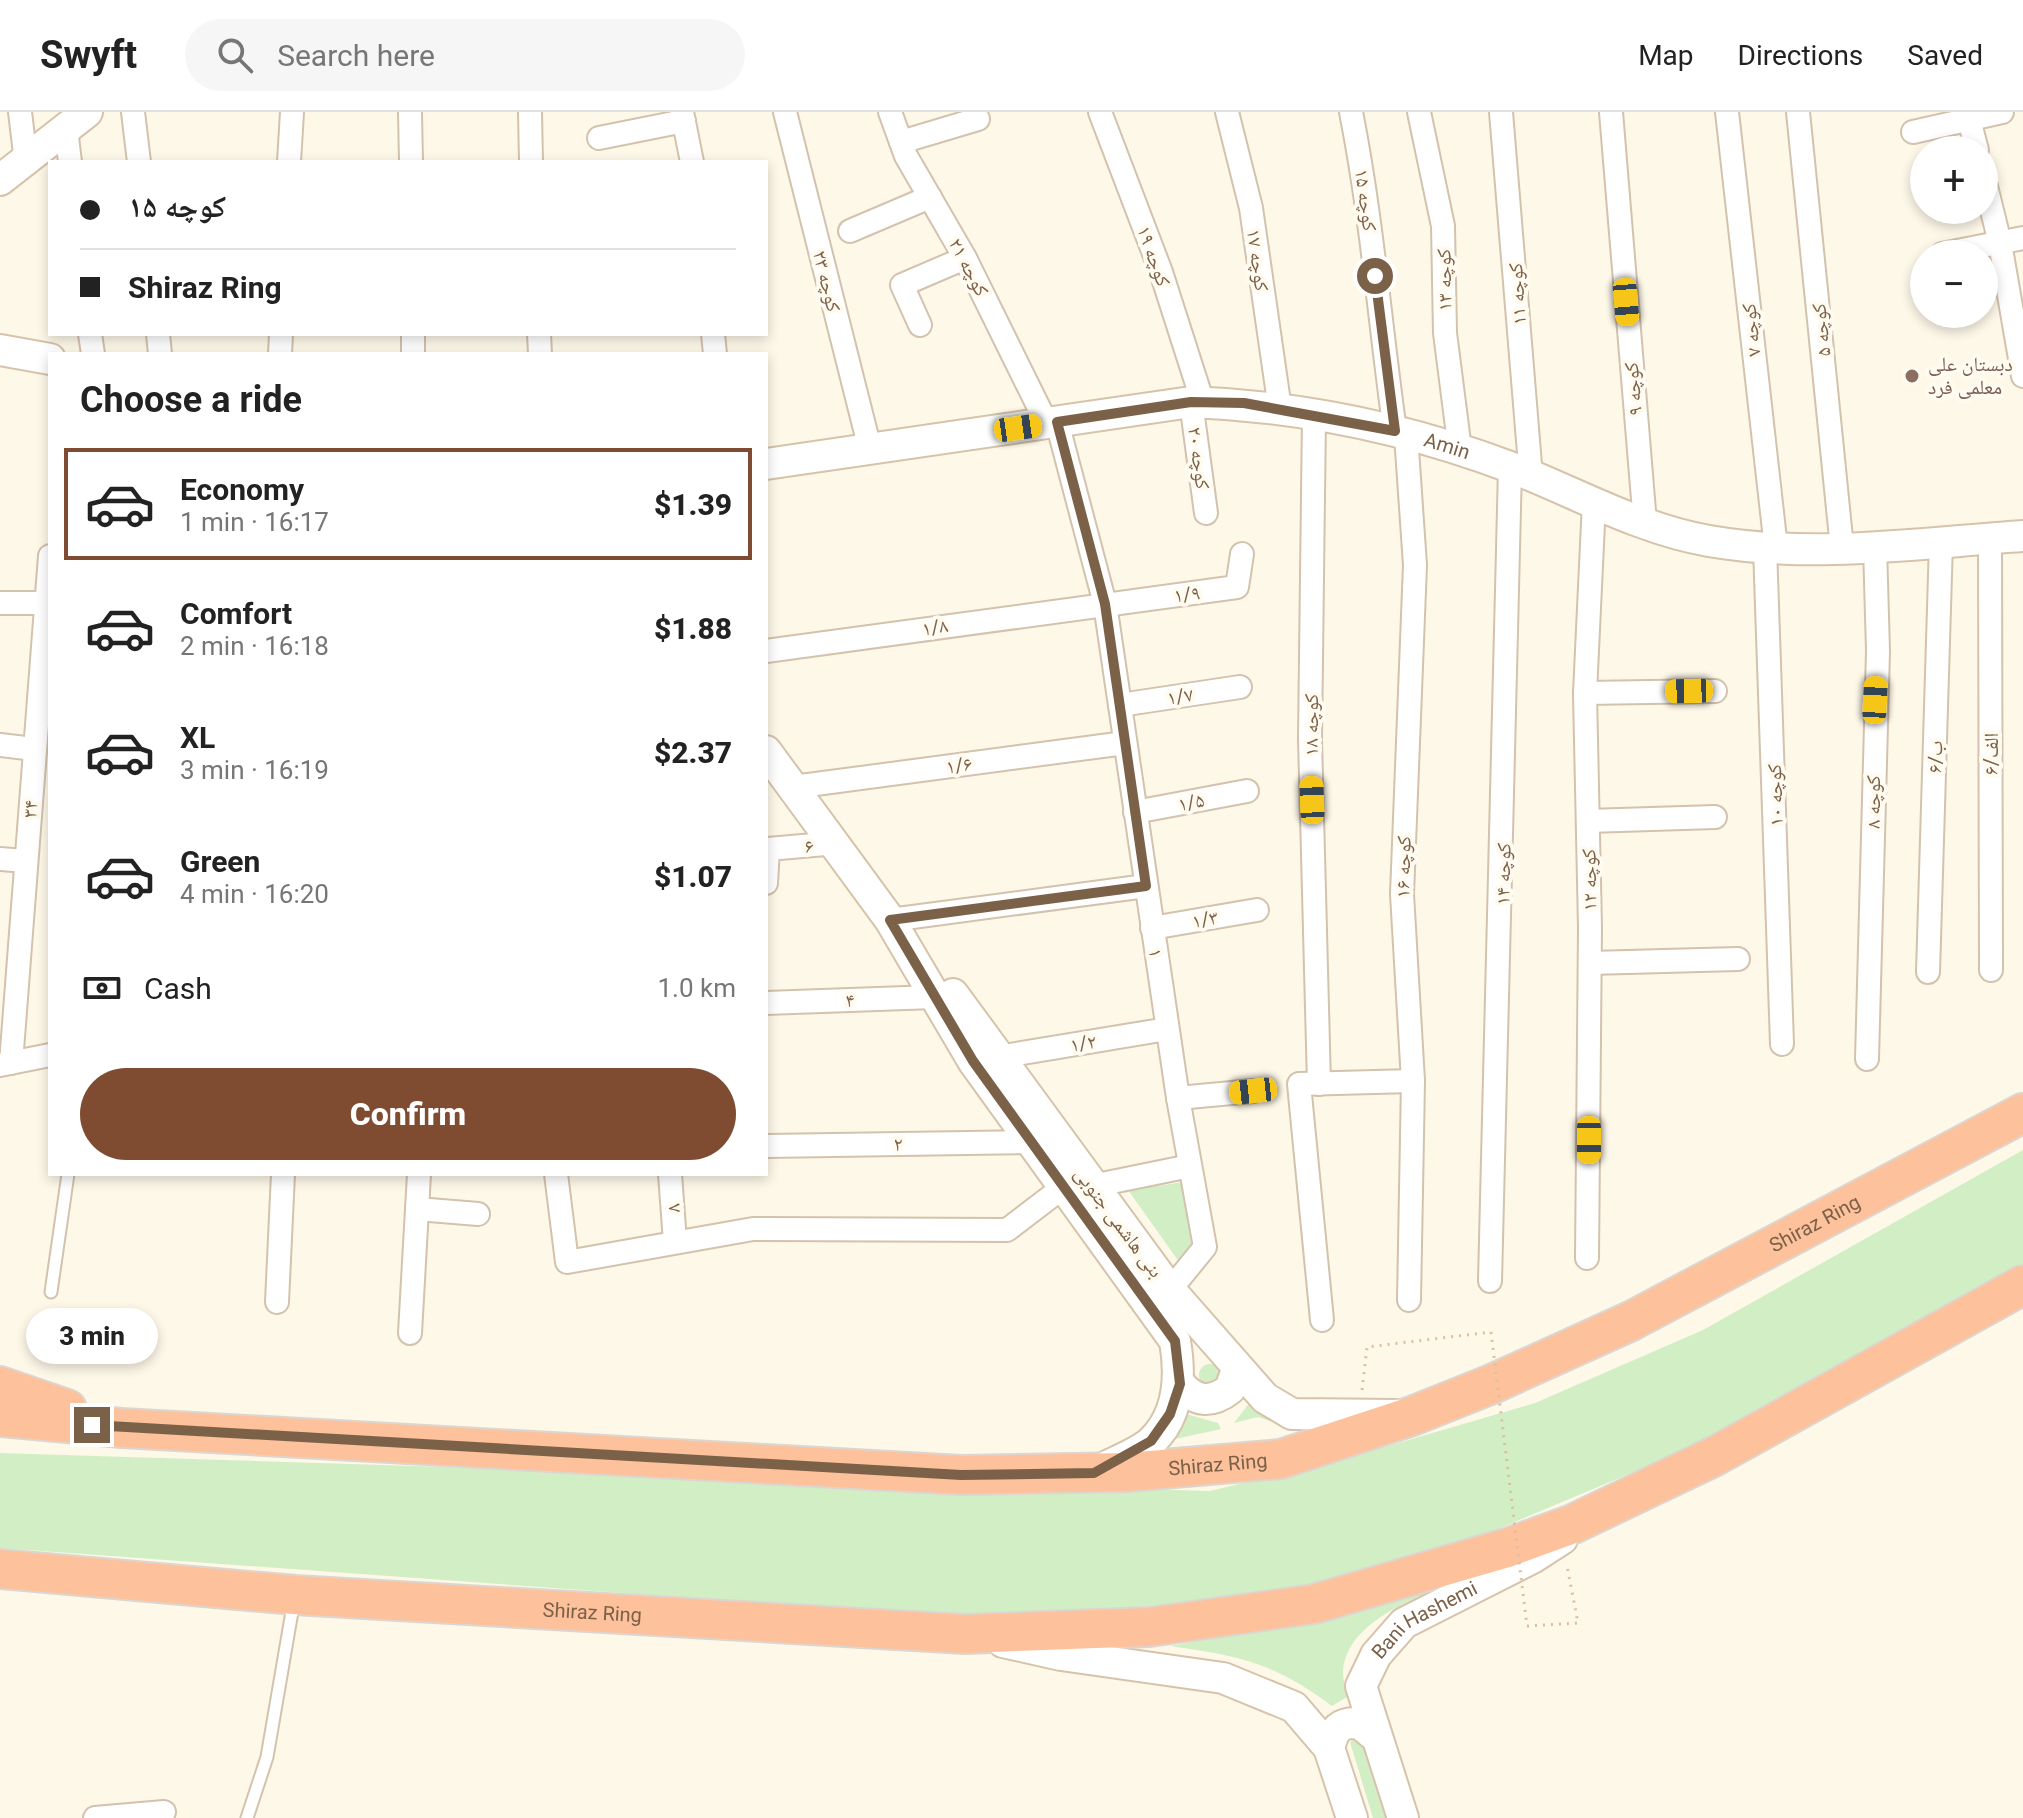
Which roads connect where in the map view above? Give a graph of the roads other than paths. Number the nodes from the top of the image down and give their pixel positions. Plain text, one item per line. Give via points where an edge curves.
1 (20, 112) edge
2 (133, 112) edge
3 (292, 112) edge
4 (410, 112) edge
5 (530, 112) edge
6 (785, 112) edge
7 (890, 112) edge
8 (1100, 112) edge
9 (1227, 112) edge
10 (1351, 112) edge
11 (1419, 112) edge
12 (1501, 112) edge
13 (1611, 112) edge
14 (1727, 112) edge
15 (1798, 112) edge
16 (2002, 112) edge
17 (1968, 116) edge
18 (683, 117) edge
19 (978, 119) dead end
20 (77, 121) edge
21 (1913, 132) dead end
22 (1973, 136) edge
23 (599, 138) dead end
24 (901, 142) junction
25 (70, 160) edge
26 (139, 160) edge
27 (289, 160) edge
28 (411, 160) edge
29 (531, 160) edge
30 (692, 160) edge
31 (26, 162) junction
32 (0, 180) edge
33 (930, 197) junction
34 (1995, 224) edge
35 (850, 231) dead end
36 (2023, 238) edge
37 (2000, 243) junction
38 (965, 258) junction
39 (920, 325) dead end
40 (0, 350) edge
41 (48, 359) edge
42 (2023, 376) edge
43 (1197, 402) junction
44 (1280, 409) junction
45 (1314, 415) junction
46 (1052, 423) junction
47 (1401, 433) junction
48 (870, 449) junction
49 (1460, 450) junction
50 (768, 464) edge
51 (1521, 472) junction
52 (1594, 502) junction
53 (1206, 513) dead end
54 (1645, 523) junction
55 (2023, 536) edge
56 (1990, 538) junction
57 (1941, 542) junction
58 (1875, 546) junction
59 (1770, 547) junction
60 (1842, 548) junction
61 (1242, 554) dead end
62 (0, 603) edge
63 (48, 603) edge
64 (1105, 604) junction
65 (768, 651) edge
66 (1240, 687) dead end
67 (1715, 691) dead end
68 (1585, 693) junction
69 (1120, 705) junction
70 (1125, 743) junction
71 (0, 745) edge
72 (34, 749) junction
73 (768, 754) edge
74 (793, 787) junction
75 (1247, 791) dead end
76 (1135, 812) junction
77 (1715, 817) dead end
78 (1588, 821) junction
79 (837, 843) junction
80 (768, 849) edge
81 (0, 859) edge
82 (26, 861) junction
83 (1146, 886) junction
84 (1257, 910) dead end
85 (890, 920) junction
86 (1152, 928) junction
87 (10, 959) edge
88 (1738, 959) dead end
89 (1590, 963) junction
90 (1991, 970) dead end
91 (1928, 972) dead end
92 (934, 997) junction
93 (768, 1003) edge
94 (1167, 1029) junction
95 (1782, 1044) dead end
96 (48, 1055) edge
97 (998, 1057) junction
98 (1867, 1059) dead end
99 (6, 1064) edge
100 (1413, 1081) junction
101 (1319, 1084) junction
102 (1253, 1091) dead end
103 (1178, 1098) junction
104 (2023, 1113) edge
105 (1029, 1142) junction
106 (768, 1146) edge
107 (1190, 1166) junction
108 (68, 1176) edge
109 (283, 1176) edge
110 (419, 1176) edge
111 (556, 1176) edge
112 (670, 1176) edge
113 (1077, 1187) junction
114 (417, 1209) junction
115 (478, 1214) dead end
116 (675, 1242) junction
117 (1587, 1258) dead end
118 (1490, 1281) dead end
119 (2023, 1285) edge
120 (1170, 1290) junction
121 (51, 1292) dead end
122 (1409, 1300) dead end
123 (277, 1302) dead end
124 (1322, 1320) dead end
125 (410, 1333) dead end
126 (1237, 1370) junction
127 (1180, 1384) junction
128 (0, 1386) edge
129 (1412, 1416) junction
130 (0, 1417) edge
131 (122, 1428) junction
132 (1094, 1473) junction
133 (1624, 1499) junction
134 (0, 1569) edge
135 (295, 1595) junction
136 (965, 1634) junction
137 (1376, 1737) junction
138 (1329, 1748) junction
139 (164, 1812) dead end
140 (95, 1818) edge
141 (247, 1818) edge
142 (1352, 1818) edge
143 (1403, 1818) edge

1 - 31 street
2 - 26 street
3 - 27 street
4 - 28 street
5 - 29 street
6 - 48 street, کوچه ۲۳
7 - 24 street, کوچه ۲۱
8 - 43 street, کوچه ۱۹ via 1161,272
9 - 44 street, کوچه ۱۷ via 1251,208
10 - 47 street, کوچه ۱۵
11 - 49 street, کوچه ۱۳ via 1443,226 1445,333
12 - 51 street, کوچه ۱۱
13 - 54 street, کوچه ۹
14 - 59 street, کوچه ۷
15 - 60 street, کوچه ۵
16 - 17 street
17 - 21 street
17 - 22 street
18 - 23 street
18 - 30 street
19 - 24 street
20 - 25 street
20 - 31 street
24 - 33 street, کوچه ۲۱
31 - 32 street
33 - 35 street
33 - 38 street, کوچه ۲۱
34 - 37 street
36 - 37 street
37 - 42 street
38 - 39 street via 902,285
38 - 46 street, کوچه ۲۱
40 - 41 street
43 - 44 street, Amin
43 - 46 street, Amin
43 - 53 street, کوچه ۲۰
44 - 45 street, Amin
45 - 47 street, Amin
45 - 101 street, کوچه ۱۸ via 1310,739
46 - 48 street, Amin
46 - 64 street, کوچه ۲۱
47 - 49 street, Amin
47 - 100 street, کوچه ۱۶ via 1415,565 1402,894
48 - 50 street, Amin
49 - 51 street, Amin
51 - 52 street, Amin
51 - 118 street, کوچه ۱۴
52 - 54 street, Amin
52 - 68 street, کوچه ۱۲
54 - 59 street, Amin via 1708,541
55 - 56 street, Amin
56 - 57 street, Amin
56 - 90 street, ۶/الف
57 - 58 street, Amin
57 - 91 street, ب/۶
58 - 60 street, Amin
58 - 98 street, کوچه ۸ via 1878,651
59 - 60 street, Amin
59 - 95 street, کوچه ۱۰
61 - 64 street, ۱/۹ via 1237,587
62 - 63 street
63 - 72 street, ۳۴
64 - 65 street, ۱/۸
64 - 69 street, ۱
66 - 69 street, ۱/۷
67 - 68 street
68 - 78 street, کوچه ۱۲
69 - 70 street, ۱
70 - 74 street, ۱/۶
70 - 76 street, ۱
71 - 72 street
72 - 82 street, ۳۴
73 - 74 street, بنی هاشمی جنوبی
74 - 79 street, بنی هاشمی جنوبی
75 - 76 street, ۱/۵
76 - 83 street, ۱
77 - 78 street
78 - 89 street, کوچه ۱۲
79 - 80 street, ۶
79 - 85 street, بنی هاشمی جنوبی
81 - 82 street
82 - 87 street, ۳۴
83 - 85 street
83 - 86 street, ۱
84 - 86 street, ۱/۳
85 - 92 street, بنی هاشمی جنوبی
85 - 97 street, بنی هاشمی جنوبی via 949,988
86 - 94 street, ۱
87 - 99 street, ۳۴
88 - 89 street
89 - 117 street, کوچه ۱۲
92 - 93 street, ۴
92 - 105 street, بنی هاشمی جنوبی
94 - 97 street, ۱/۲
94 - 103 street, ۱
96 - 99 street
97 - 113 street, بنی هاشمی جنوبی
100 - 101 street
100 - 122 street, کوچه ۱۶
101 - 124 street via 1299,1084
102 - 103 street
103 - 107 street, ۱
104 - 129 highway, Shiraz Ring via 1631,1321
105 - 106 street, ۲
105 - 113 street, بنی هاشمی جنوبی
107 - 113 street
107 - 120 street, ۱ via 1205,1247
108 - 121 lane
109 - 123 street
110 - 114 street
111 - 116 street via 567,1262
112 - 116 street, ۸
113 - 116 street via 1007,1230 753,1229
113 - 120 street, بنی هاشمی جنوبی
113 - 127 street, بنی هاشمی جنوبی via 1168,1327
114 - 115 street
114 - 125 street
119 - 133 highway, Shiraz Ring via 1715,1456
120 - 126 street, بنی هاشمی جنوبی
126 - 127 street via 1230,1389 1209,1400 1198,1399
126 - 129 street, بنی هاشمی جنوبی via 1265,1398 1292,1414
127 - 132 street, بنی هاشمی جنوبی via 1170,1414 1151,1441
128 - 131 highway
129 - 132 highway, Shiraz Ring via 1281,1459
130 - 131 highway, Shiraz Ring
131 - 132 highway, Shiraz Ring via 961,1475
133 - 136 highway, Shiraz Ring via 1507,1548 1314,1604 1149,1627
133 - 137 street, Bani Hashemi via 1534,1557 1404,1623 1376,1655 1361,1686
134 - 135 highway, Shiraz Ring
135 - 136 highway, Shiraz Ring
135 - 141 lane via 267,1757
136 - 138 street via 1061,1655 1223,1678 1294,1707
137 - 138 street via 1359,1723 1344,1723 1334,1730
137 - 143 street, Bani Hashemi
138 - 142 street
139 - 140 street

